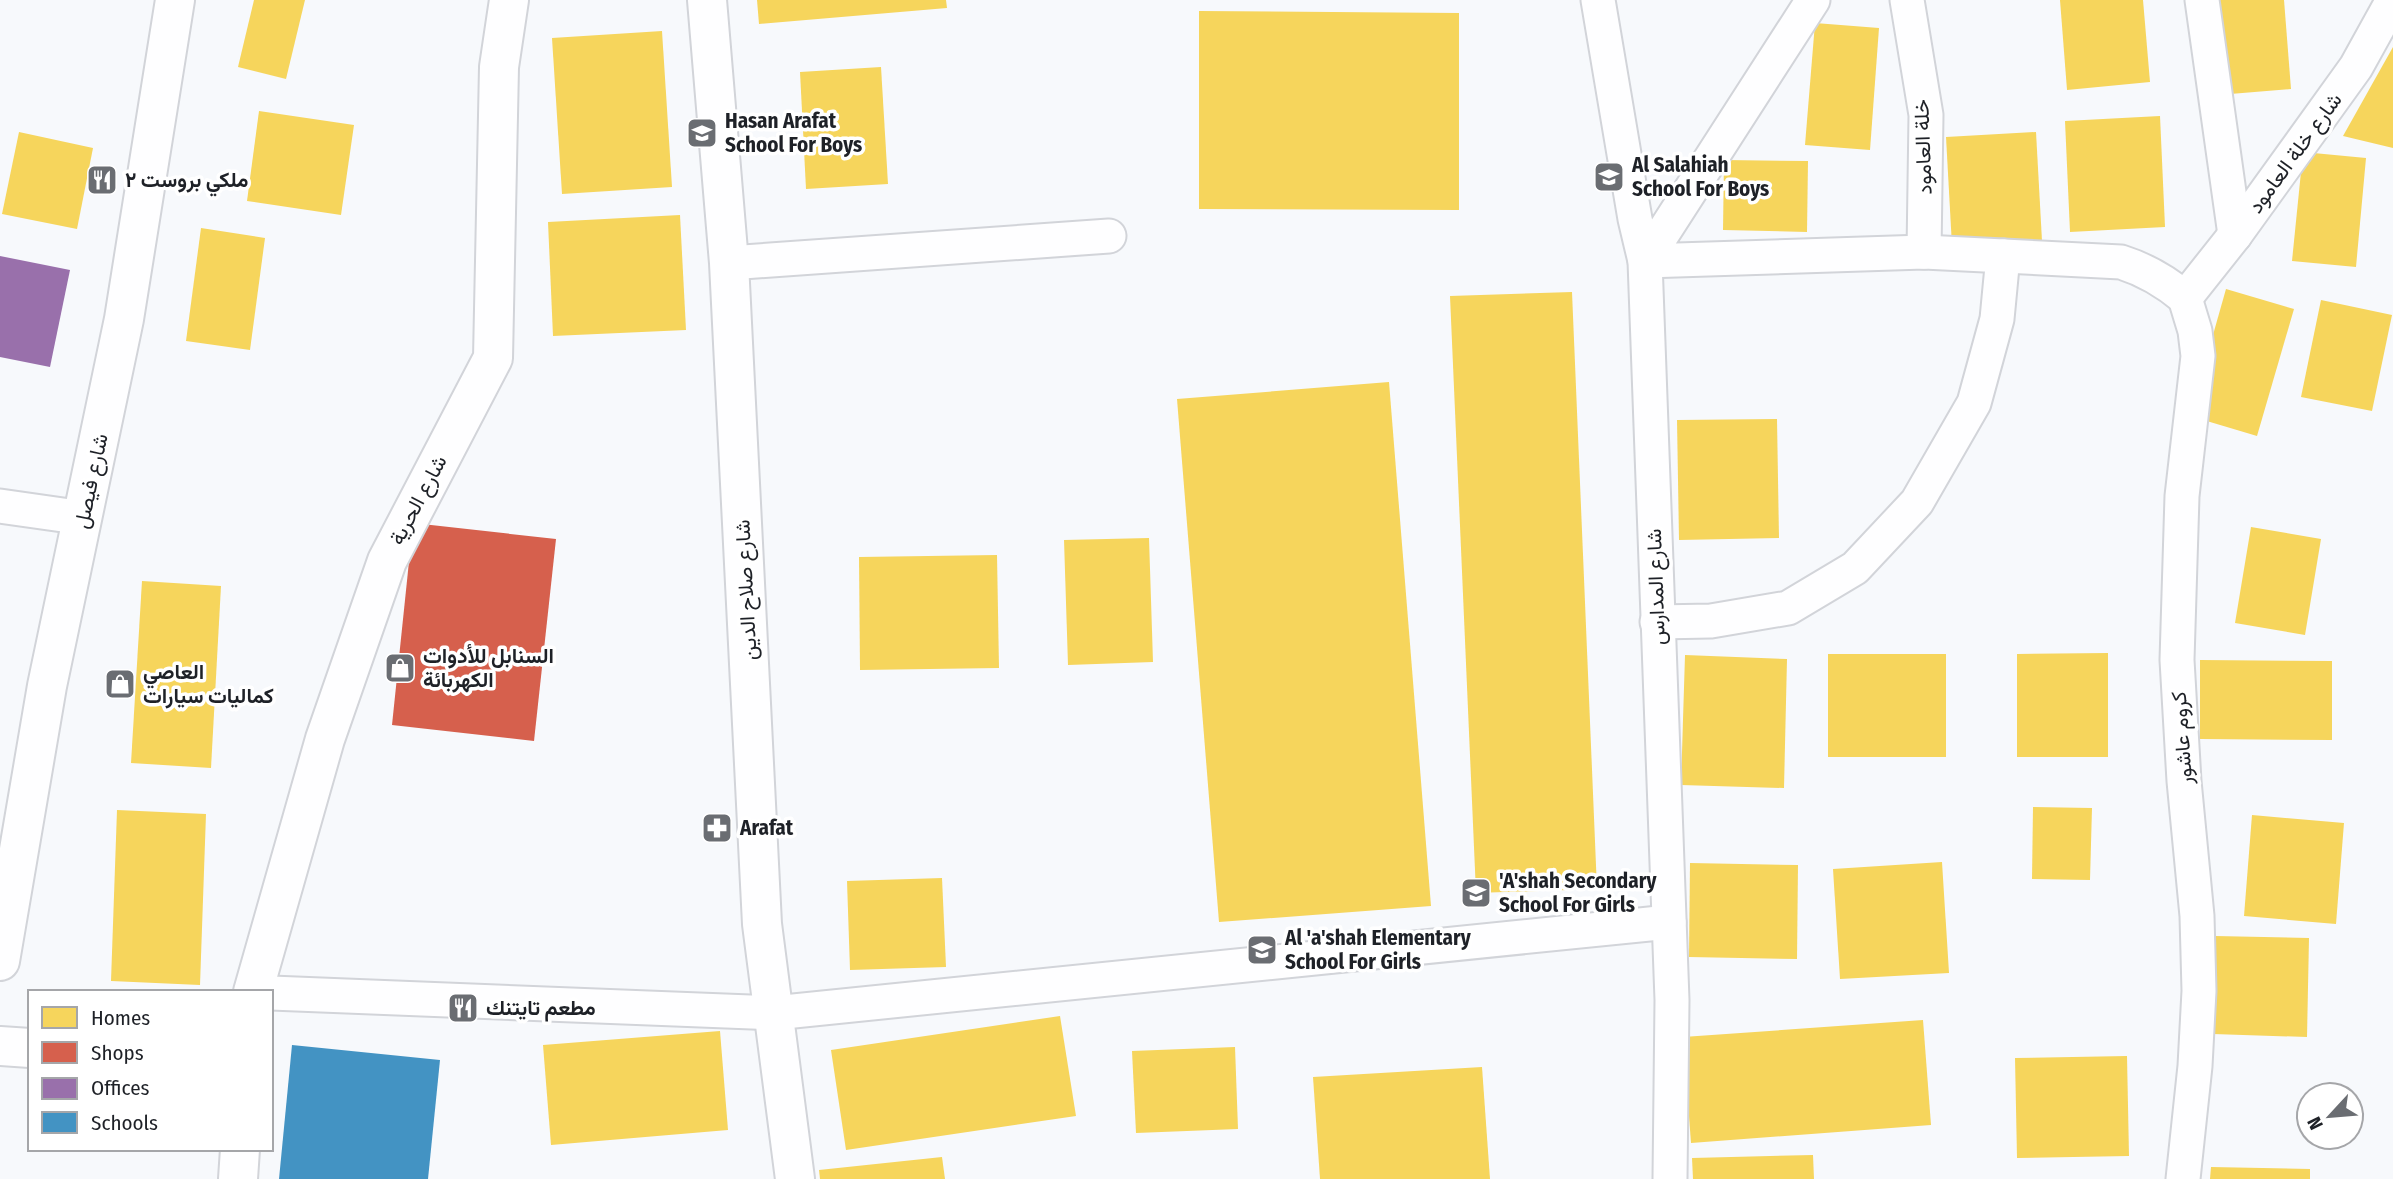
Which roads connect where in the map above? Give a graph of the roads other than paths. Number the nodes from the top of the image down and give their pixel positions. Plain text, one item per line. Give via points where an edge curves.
1 (175, 0) edge
2 (509, 0) edge
3 (707, 0) edge
4 (1598, 0) edge
5 (1813, 0) edge
6 (1907, 0) edge
7 (2202, 0) edge
8 (2392, 0) edge
9 (2235, 235) junction
10 (1109, 236) dead end
11 (1924, 252) junction
12 (2003, 256) junction
13 (1645, 261) junction
14 (729, 263) junction
15 (2185, 298) junction
16 (0, 506) edge
17 (84, 518) junction
18 (1657, 622) junction
19 (1669, 922) junction
20 (0, 961) edge
21 (254, 990) edge
22 (273, 993) edge
23 (774, 1013) junction
24 (0, 1046) edge
25 (28, 1048) edge
26 (240, 1151) edge
27 (238, 1179) edge
28 (795, 1179) edge
29 (1670, 1179) edge
30 (2183, 1179) edge

1 - 17 main road, شارع فيصل via 124,319
2 - 21 main road, شارع الحرية via 499,66 493,358 387,561 325,739
3 - 14 main road, شارع صلاح الدين
4 - 13 street, شارع المدارس
5 - 13 street
6 - 11 street, خلة العامود via 1926,115
7 - 9 street
8 - 9 street, شارع خلة العامود via 2356,67
9 - 15 street, شارع خلة العامود
10 - 14 street
11 - 12 street
11 - 13 street
12 - 15 street via 2121,262 2164,280
12 - 18 street via 1997,319 1974,403 1917,502 1855,569 1788,608 1711,621
13 - 18 street, شارع المدارس
14 - 23 main road, شارع صلاح الدين via 762,924
15 - 30 street, كروم عاشور via 2198,356 2182,496 2177,660 2199,991
16 - 17 street
17 - 20 main road, شارع فيصل via 47,686
18 - 19 street, شارع المدارس
19 - 23 street
19 - 29 street, شارع المدارس
22 - 23 street
23 - 28 main road, شارع صلاح الدين
24 - 25 main road
26 - 27 main road

